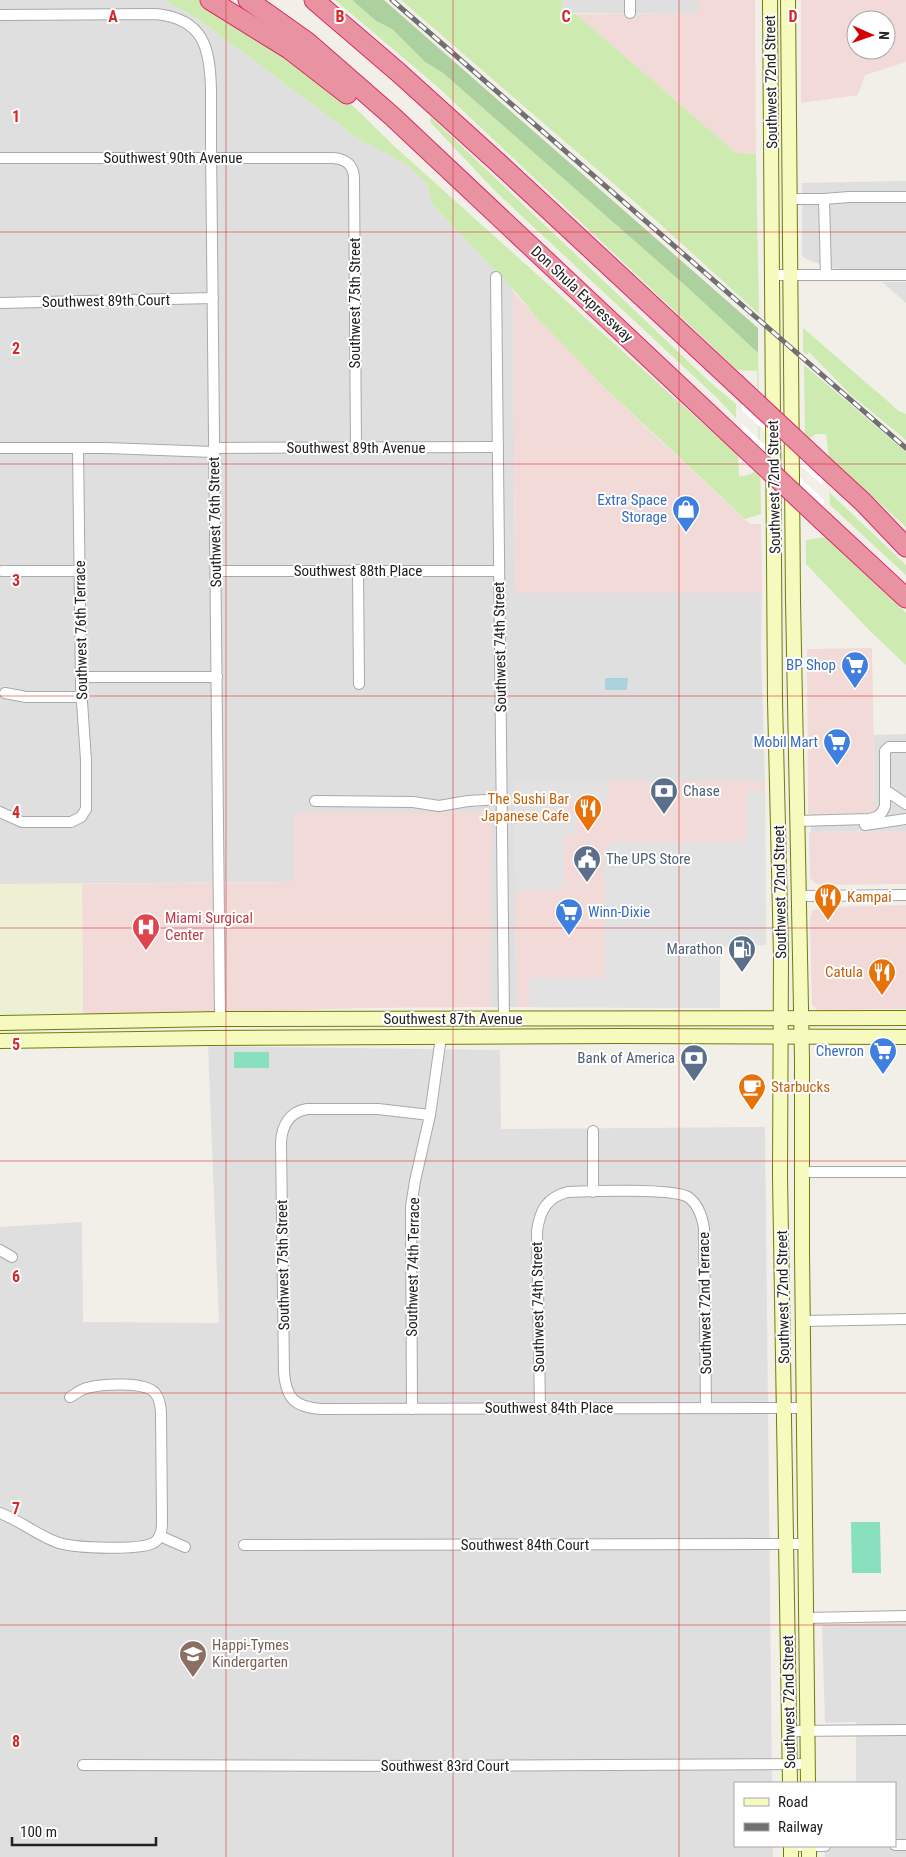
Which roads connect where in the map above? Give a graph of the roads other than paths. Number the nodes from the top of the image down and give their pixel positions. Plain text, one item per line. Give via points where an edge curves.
1 (210, 0) edge
2 (248, 0) edge
3 (314, 0) edge
4 (630, 0) edge
5 (770, 0) edge
6 (788, 0) edge
7 (630, 13) dead end
8 (0, 15) edge
9 (771, 96) junction
10 (789, 96) junction
11 (0, 158) edge
12 (212, 158) junction
13 (346, 161) joint
14 (772, 170) junction
15 (789, 170) junction
16 (906, 197) edge
17 (790, 199) junction
18 (824, 199) junction
19 (497, 214) junction
20 (772, 275) junction
21 (790, 275) junction
22 (826, 275) junction
23 (906, 275) edge
24 (496, 277) dead end
25 (213, 298) junction
26 (0, 303) edge
27 (498, 447) junction
28 (0, 448) edge
29 (78, 448) junction
30 (356, 448) junction
31 (214, 450) junction
32 (906, 547) edge
33 (358, 570) junction
34 (2, 571) dead end
35 (79, 571) junction
36 (216, 571) junction
37 (499, 571) junction
38 (906, 598) edge
39 (775, 599) junction
40 (793, 600) junction
41 (81, 677) junction
42 (217, 677) junction
43 (359, 684) dead end
44 (5, 693) dead end
45 (81, 696) junction
46 (906, 747) edge
47 (777, 754) junction
48 (796, 754) junction
49 (885, 790) junction
50 (502, 799) junction
51 (315, 801) dead end
52 (906, 804) edge
53 (0, 812) edge
54 (906, 819) edge
55 (797, 823) junction
56 (780, 860) junction
57 (798, 860) junction
58 (906, 895) edge
59 (799, 896) junction
60 (504, 1018) junction
61 (619, 1018) junction
62 (906, 1018) edge
63 (220, 1019) junction
64 (340, 1019) junction
65 (434, 1019) junction
66 (780, 1019) junction
67 (802, 1019) junction
68 (0, 1023) edge
69 (81, 1023) junction
70 (620, 1036) junction
71 (320, 1037) junction
72 (441, 1037) junction
73 (779, 1037) junction
74 (802, 1037) junction
75 (906, 1037) edge
76 (220, 1038) junction
77 (0, 1041) edge
78 (81, 1041) junction
79 (430, 1116) junction
80 (593, 1131) dead end
81 (803, 1172) junction
82 (906, 1172) edge
83 (593, 1192) junction
84 (0, 1250) edge
85 (12, 1258) dead end
86 (783, 1272) junction
87 (906, 1320) edge
88 (802, 1321) junction
89 (70, 1397) dead end
90 (296, 1403) joint
91 (540, 1408) junction
92 (706, 1408) junction
93 (785, 1408) junction
94 (804, 1408) junction
95 (412, 1409) junction
96 (0, 1513) edge
97 (160, 1536) junction
98 (787, 1544) junction
99 (805, 1544) junction
100 (244, 1545) dead end
101 (185, 1547) dead end
102 (906, 1616) edge
103 (788, 1618) junction
104 (806, 1618) junction
105 (906, 1730) edge
106 (790, 1731) junction
107 (807, 1731) junction
108 (790, 1764) junction
109 (807, 1764) junction
110 (83, 1765) dead end
111 (790, 1782) edge
112 (808, 1782) edge

1 - 19 highway via 289,48 390,130 476,206
2 - 19 highway, Don Shula Expressway via 313,48
3 - 32 highway, bridge via 505,169 863,502
4 - 7 street
5 - 9 main road, Southwest 72nd Street
6 - 10 main road, Southwest 72nd Street
8 - 12 street, Southwest 76th Street via 156,14 175,17 194,28 207,49 210,64
9 - 10 main road
9 - 14 main road, Southwest 72nd Street
10 - 15 main road, Southwest 72nd Street
11 - 12 street, Southwest 90th Avenue
12 - 13 street, Southwest 90th Avenue via 333,158
12 - 25 street, Southwest 76th Street
13 - 30 street, Southwest 75th Street via 353,170 354,178
14 - 15 main road
14 - 20 main road, Southwest 72nd Street
15 - 17 main road, Southwest 72nd Street
16 - 18 street
17 - 18 street
17 - 21 main road, Southwest 72nd Street
18 - 22 street
19 - 38 highway, Don Shula Expressway, bridge
20 - 21 street
20 - 39 main road, Southwest 72nd Street
21 - 22 street
21 - 40 main road, Southwest 72nd Street
22 - 23 street
24 - 27 street, Southwest 74th Street
25 - 26 street, Southwest 89th Court
25 - 31 street, Southwest 76th Street
27 - 30 street, Southwest 89th Avenue
27 - 37 street, Southwest 74th Street
28 - 29 street, Southwest 89th Avenue
29 - 31 street, Southwest 89th Avenue
29 - 35 street, Southwest 76th Terrace
30 - 31 street, Southwest 89th Avenue
31 - 36 street, Southwest 76th Street
33 - 36 street, Southwest 88th Place
33 - 37 street, Southwest 88th Place
33 - 43 street
34 - 35 street
35 - 41 street, Southwest 76th Terrace
36 - 42 street, Southwest 76th Street
37 - 50 street, Southwest 74th Street
39 - 40 main road
39 - 47 main road, Southwest 72nd Street
40 - 48 main road, Southwest 72nd Street
41 - 42 street
41 - 45 street, Southwest 76th Terrace
42 - 63 street, Southwest 76th Street
44 - 45 street via 26,697
45 - 53 street, Southwest 76th Terrace via 86,760 85,812 70,822 22,822
46 - 49 street via 885,750
47 - 48 main road
47 - 56 main road, Southwest 72nd Street
48 - 55 main road, Southwest 72nd Street
49 - 52 street
49 - 55 street via 884,810 878,817
50 - 51 street via 438,806 414,802
50 - 60 street, Southwest 74th Street
54 - 55 street via 874,824
55 - 57 main road, Southwest 72nd Street
56 - 57 main road
56 - 66 main road, Southwest 72nd Street
57 - 59 main road, Southwest 72nd Street
58 - 59 street
59 - 67 main road, Southwest 72nd Street
60 - 61 main road, Southwest 87th Avenue
60 - 65 main road, Southwest 87th Avenue
61 - 66 main road, Southwest 87th Avenue
61 - 70 main road
62 - 67 main road, Southwest 87th Avenue
63 - 64 main road, Southwest 87th Avenue
63 - 69 main road, Southwest 87th Avenue
63 - 76 main road
64 - 65 main road, Southwest 87th Avenue
64 - 71 main road
65 - 72 main road
66 - 67 main road, Southwest 87th Avenue
66 - 73 main road, Southwest 72nd Street
67 - 74 main road, Southwest 72nd Street
68 - 69 main road, Southwest 87th Avenue
69 - 78 main road
70 - 72 main road, Southwest 87th Avenue
70 - 73 main road, Southwest 87th Avenue
71 - 72 main road, Southwest 87th Avenue
71 - 76 main road, Southwest 87th Avenue
72 - 79 street, Southwest 74th Terrace
73 - 74 main road, Southwest 87th Avenue
73 - 86 main road, Southwest 72nd Street
74 - 75 main road, Southwest 87th Avenue
74 - 81 main road, Southwest 72nd Street
76 - 78 main road, Southwest 87th Avenue
77 - 78 main road, Southwest 87th Avenue
79 - 90 street, Southwest 75th Street via 378,1109 307,1109 297,1112 285,1124 281,1142 284,1372 287,1390
79 - 95 street, Southwest 74th Terrace via 411,1207
80 - 83 street
81 - 82 street
81 - 88 main road, Southwest 72nd Street
83 - 91 street, Southwest 74th Street via 562,1194 551,1199 540,1217
83 - 92 street, Southwest 72nd Terrace via 672,1192 693,1202 702,1216 705,1234
84 - 85 street
86 - 88 main road via 791,1278 792,1315
86 - 93 main road, Southwest 72nd Street
87 - 88 street
88 - 94 main road, Southwest 72nd Street
89 - 97 street via 84,1388 107,1385 137,1385 156,1393 161,1415
90 - 95 street, Southwest 84th Place via 321,1409
91 - 92 street, Southwest 84th Place
91 - 95 street, Southwest 84th Place
92 - 93 street, Southwest 84th Place
93 - 94 street, Southwest 84th Place
93 - 98 main road, Southwest 72nd Street
94 - 99 main road, Southwest 72nd Street
96 - 97 street via 52,1540 70,1545 139,1547 151,1544
97 - 101 street
98 - 99 street, Southwest 84th Court
98 - 100 street, Southwest 84th Court
98 - 103 main road, Southwest 72nd Street
99 - 104 main road, Southwest 72nd Street
102 - 104 street
103 - 104 main road
103 - 106 main road, Southwest 72nd Street
104 - 107 main road, Southwest 72nd Street
105 - 107 street
106 - 107 street
106 - 108 main road, Southwest 72nd Street
107 - 109 main road, Southwest 72nd Street
108 - 109 street, Southwest 83rd Court
108 - 110 street, Southwest 83rd Court
108 - 111 main road, Southwest 72nd Street
109 - 112 main road, Southwest 72nd Street

